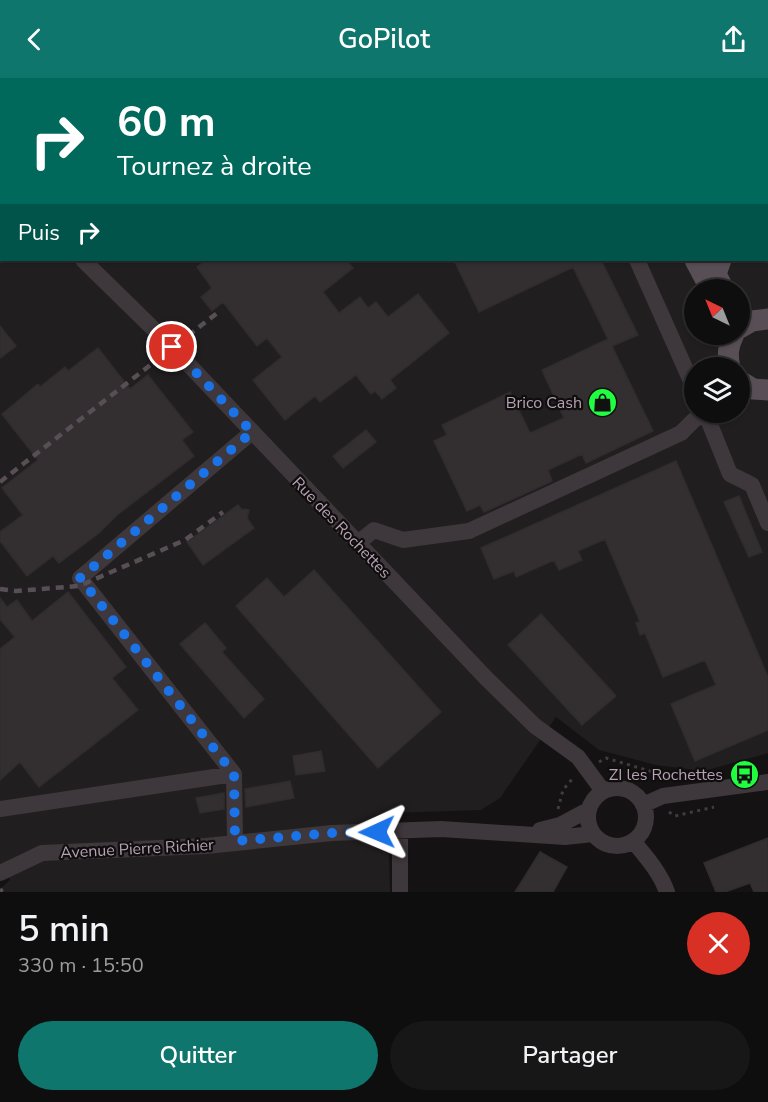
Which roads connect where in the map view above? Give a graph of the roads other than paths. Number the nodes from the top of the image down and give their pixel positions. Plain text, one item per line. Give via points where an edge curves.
1 (84, 261) edge
2 (637, 261) edge
3 (696, 261) edge
4 (721, 261) edge
5 (705, 279) edge
6 (718, 279) edge
7 (684, 366) edge
8 (750, 387) edge
9 (768, 390) edge
10 (691, 423) edge
11 (709, 423) edge
12 (252, 432) junction
13 (768, 523) edge
14 (358, 543) junction
15 (234, 774) junction
16 (768, 782) edge
17 (603, 791) junction
18 (643, 805) junction
19 (0, 809) edge
20 (588, 810) junction
21 (400, 831) junction
22 (518, 833) junction
23 (593, 834) junction
24 (235, 841) junction
25 (633, 841) junction
26 (0, 873) edge
27 (400, 892) edge
28 (667, 892) edge

1 - 12 street, Rue des Rochettes
2 - 7 street
3 - 5 main road
4 - 6 main road via 716,274
8 - 9 main road
10 - 14 street via 681,433 469,531 403,540 374,530
11 - 13 street via 730,474 752,484
12 - 14 street, Rue des Rochettes
12 - 15 street via 80,578
14 - 17 street, Rue des Rochettes via 535,726 578,757
15 - 19 street
15 - 24 street
16 - 18 street via 663,796
17 - 18 street via 628,790
17 - 20 street
18 - 25 street via 645,824
20 - 22 street via 560,825
20 - 23 street
21 - 22 street, Avenue Pierre Richier
21 - 24 street, Avenue Pierre Richier
21 - 27 street
22 - 23 street, Avenue Pierre Richier via 565,837
23 - 25 street via 614,846
24 - 26 street, Avenue Pierre Richier via 206,846 42,853
25 - 28 street via 654,866

